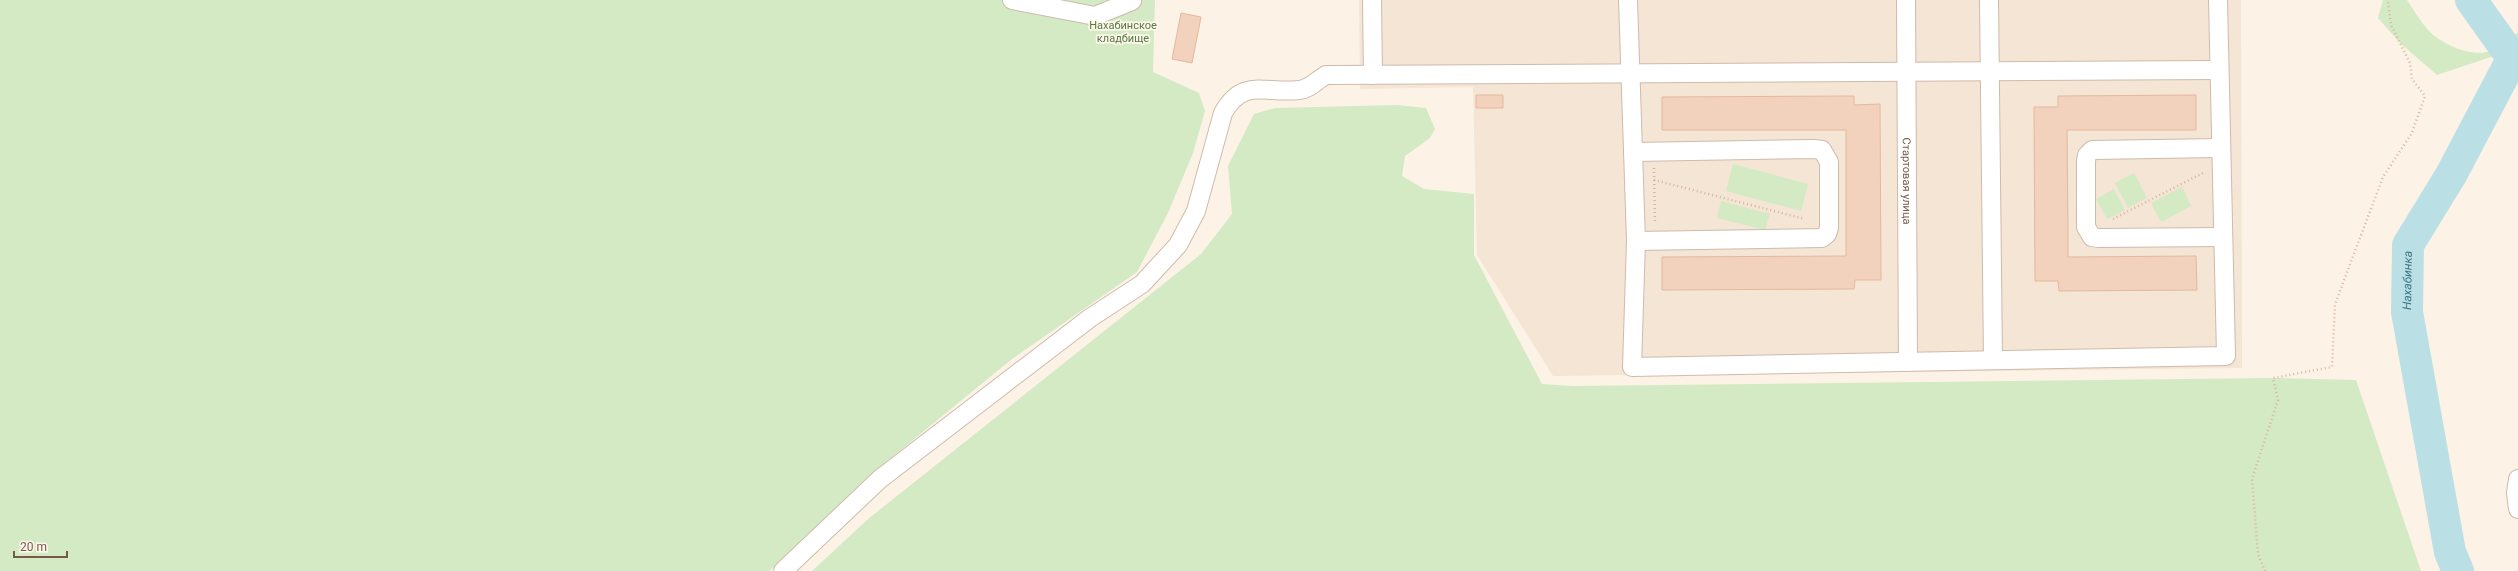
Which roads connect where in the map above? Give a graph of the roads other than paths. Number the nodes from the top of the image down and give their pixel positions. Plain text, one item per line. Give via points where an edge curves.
1 (1012, 0) edge
2 (1372, 0) edge
3 (1628, 0) edge
4 (1906, 0) edge
5 (1989, 0) edge
6 (2218, 0) edge
7 (1132, 1) edge
8 (2218, 70) junction
9 (1907, 72) junction
10 (1989, 72) junction
11 (1630, 74) junction
12 (1374, 75) junction
13 (2220, 148) junction
14 (1633, 152) junction
15 (2223, 237) junction
16 (1636, 241) junction
17 (1993, 360) junction
18 (1908, 362) junction
19 (2518, 479) edge
20 (2518, 509) edge
21 (783, 571) edge

1 - 7 street via 1095,16
2 - 12 street
3 - 11 street
4 - 9 street, Стартовая улица
5 - 10 street
6 - 8 street
8 - 10 street
8 - 13 street
9 - 10 street
9 - 11 street
9 - 18 street, Стартовая улица
10 - 17 street
11 - 12 street
11 - 14 street
12 - 21 street via 1326,75 1311,86 1300,90 1245,90 1237,94 1230,100 1223,113 1196,211 1178,245 1142,284 1090,318 880,479
13 - 15 street
13 - 15 street via 2092,150 2086,161 2088,232 2092,237 2098,238
14 - 16 street
14 - 16 street via 1822,150 1829,162 1829,225 1827,234 1814,240
15 - 17 street via 2226,356
16 - 18 street via 1632,367
17 - 18 street
19 - 20 street

